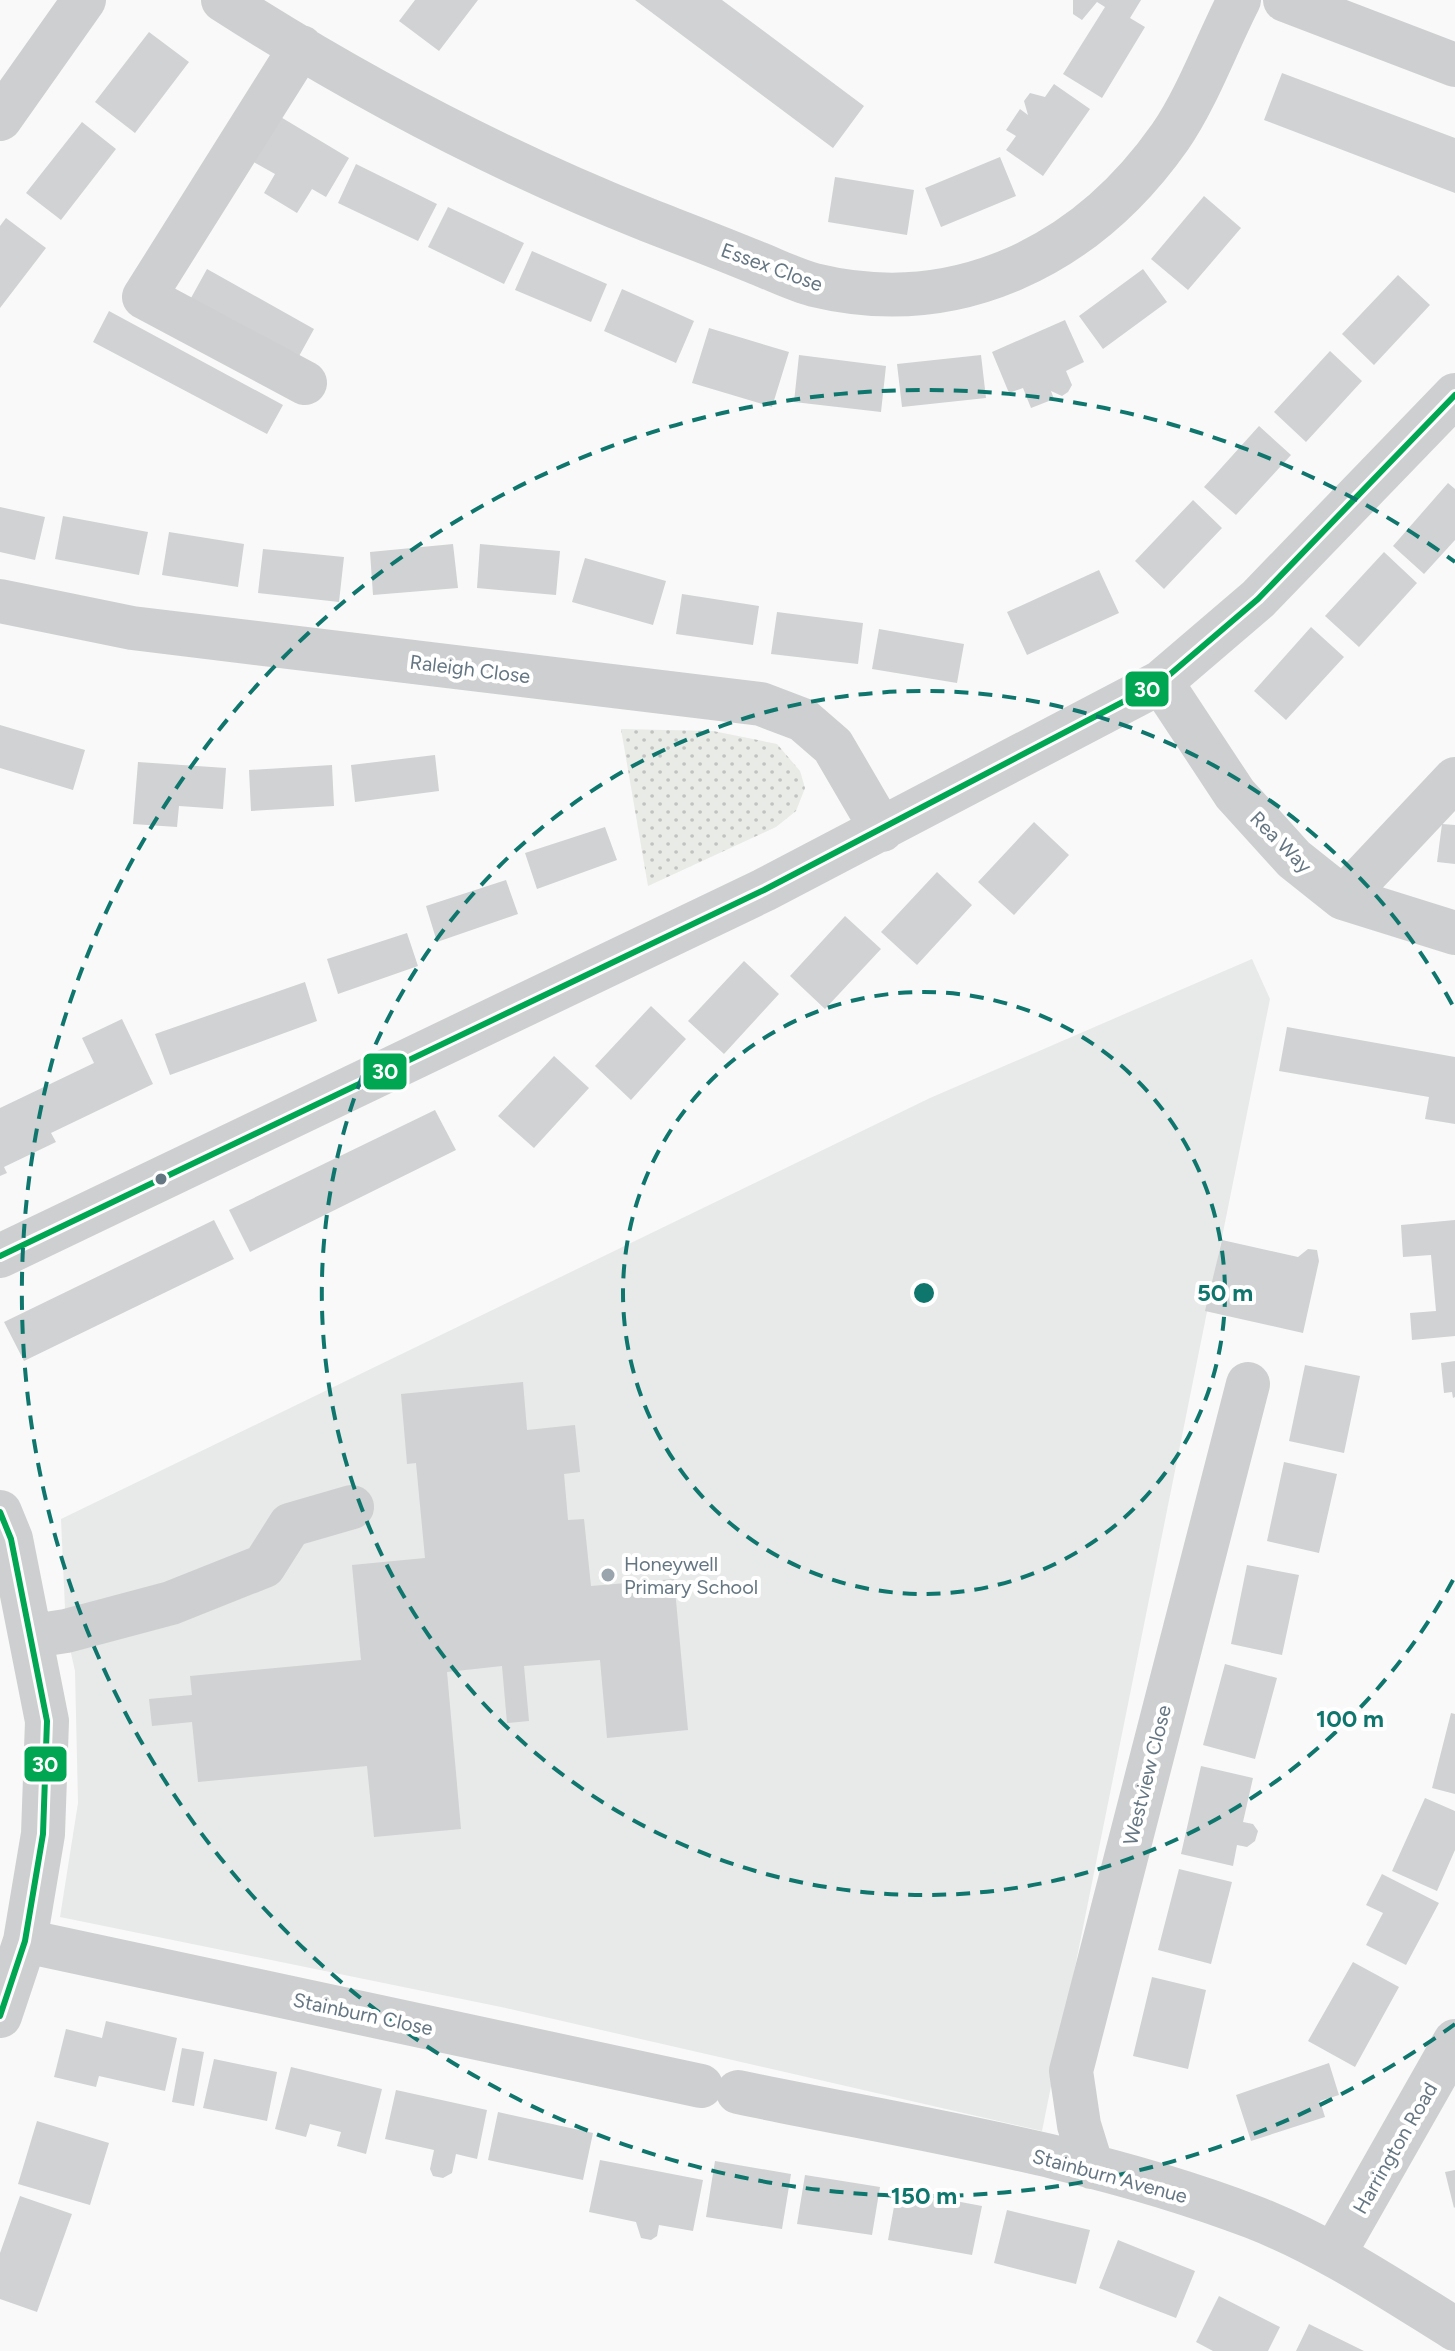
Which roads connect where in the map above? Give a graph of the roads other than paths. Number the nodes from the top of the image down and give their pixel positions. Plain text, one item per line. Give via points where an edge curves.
1 (84, 0) edge
2 (223, 0) edge
3 (1239, 0) edge
4 (1285, 0) edge
5 (301, 47) junction
6 (1455, 65) edge
7 (0, 119) edge
8 (305, 383) dead end
9 (1455, 395) edge
10 (0, 601) edge
11 (1161, 682) junction
12 (1455, 779) edge
13 (882, 830) junction
14 (1343, 898) junction
15 (1455, 933) edge
16 (0, 1256) edge
17 (1248, 1384) dead end
18 (352, 1507) dead end
19 (0, 1512) edge
20 (33, 1636) junction
21 (25, 1941) junction
22 (0, 2016) edge
23 (1455, 2041) edge
24 (720, 2089) joint
25 (1092, 2167) junction
26 (1334, 2254) junction
27 (1455, 2329) edge

1 - 7 street
2 - 5 street, Essex Close
3 - 5 street, Essex Close via 1171,135 1119,200 1055,247 998,278 931,294 861,294 811,285 574,190 445,128
4 - 6 street
5 - 8 street via 144,297
9 - 11 street via 1258,599
10 - 13 street, Raleigh Close via 132,628 761,704 803,720 833,746
11 - 13 street
11 - 14 street, Rea Way via 1235,794 1294,859
12 - 14 street
13 - 16 street
14 - 15 street, Rea Way
17 - 25 street, Westview Close via 1071,2071
18 - 20 street via 290,1525 264,1566 171,1603
19 - 20 street
20 - 21 street via 47,1721 43,1834
21 - 22 street
21 - 24 street, Stainburn Close
23 - 26 street, Harrington Road
24 - 25 street, Stainburn Avenue
25 - 26 street, Stainburn Avenue via 1253,2217
26 - 27 street, Stainburn Avenue

